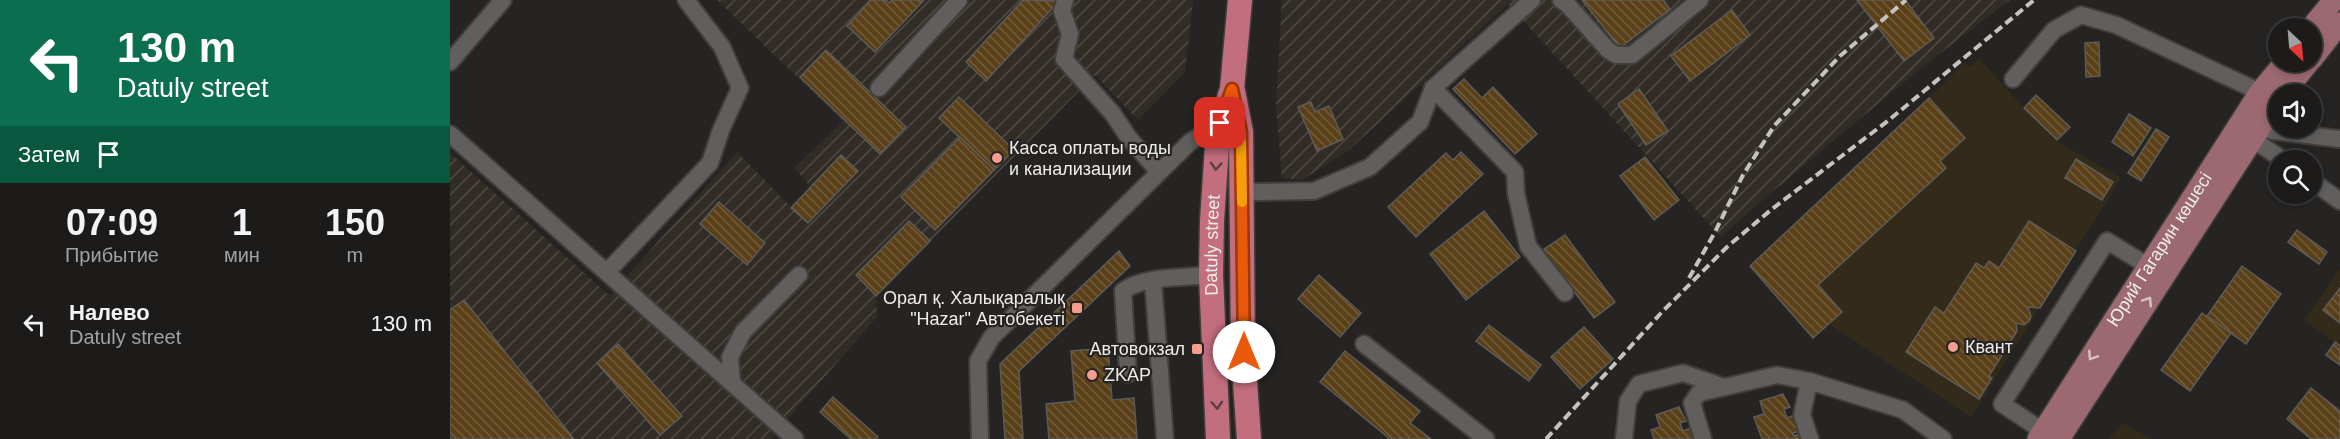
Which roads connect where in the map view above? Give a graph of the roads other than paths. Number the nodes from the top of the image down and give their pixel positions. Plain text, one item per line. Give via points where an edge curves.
1 (503, 0) edge
2 (687, 0) edge
3 (959, 0) edge
4 (1065, 0) edge
5 (1240, 0) edge
6 (1532, 0) edge
7 (1561, 0) edge
8 (1700, 0) edge
9 (2334, 0) edge
10 (2319, 18) edge
11 (2339, 29) edge
12 (2322, 47) edge
13 (450, 62) edge
14 (2300, 72) edge
15 (2013, 79) dead end
16 (2291, 84) edge
17 (879, 88) dead end
18 (1433, 88) junction
19 (1232, 89) junction
20 (2268, 96) edge
21 (2268, 98) edge
22 (1220, 123) junction
23 (2249, 132) junction
24 (450, 134) edge
25 (2340, 139) edge
26 (2271, 150) edge
27 (1159, 172) junction
28 (2322, 188) edge
29 (1242, 189) junction
30 (2340, 201) edge
31 (1212, 220) junction
32 (1242, 221) junction
33 (2150, 267) junction
34 (607, 272) junction
35 (798, 275) dead end
36 (1211, 275) junction
37 (1153, 280) junction
38 (1564, 293) dead end
39 (1364, 344) dead end
40 (1128, 374) dead end
41 (1809, 381) junction
42 (732, 383) junction
43 (1725, 387) junction
44 (1915, 418) junction
45 (2047, 436) edge
46 (795, 439) edge
47 (980, 439) edge
48 (1165, 439) edge
49 (1218, 439) edge
50 (1249, 439) edge
51 (1486, 439) edge
52 (1624, 439) edge
53 (1703, 439) edge
54 (1810, 439) edge
55 (1922, 439) edge
56 (1943, 439) edge

1 - 13 street
2 - 34 street via 722,47 740,88 710,163
3 - 17 street
4 - 27 street via 1062,11 1070,34 1064,59
5 - 19 highway, Datuly street
6 - 18 street
7 - 8 street via 1616,55 1632,55
9 - 10 main road
11 - 12 main road
14 - 16 main road
15 - 20 street via 2055,30 2081,15 2116,25
18 - 29 street via 1420,122 1370,167 1314,190
18 - 38 street via 1515,171 1527,246
19 - 22 highway, Datuly street
19 - 29 highway, Datuly street via 1241,132
21 - 23 main road, Юрий Гагарин көшесі
22 - 27 street via 1190,142
22 -> 31 highway, Datuly street
23 - 25 street
23 - 26 street
23 - 33 main road, Юрий Гагарин көшесі
45 -> 23 main road, Юрий Гагарин көшесі
24 - 34 street
27 - 47 street via 991,338 978,361
28 - 30 street
29 - 32 highway, Datuly street
31 - 32 highway
31 - 36 highway, Datuly street
32 - 50 highway, Datuly street
33 -> 45 main road, Юрий Гагарин көшесі
33 - 45 street via 2107,241 2002,404
34 - 42 street
35 - 42 street via 743,332 730,357
36 - 37 street
36 -> 49 highway, Datuly street
37 - 40 street via 1123,291
37 - 48 street
39 - 51 street
41 - 43 street via 1777,375
41 - 44 street via 1903,410
41 - 54 street via 1802,415
42 - 46 street
43 - 52 street via 1683,373 1639,384 1628,401
43 - 53 street via 1699,393 1692,403
44 - 55 street
44 - 56 street

